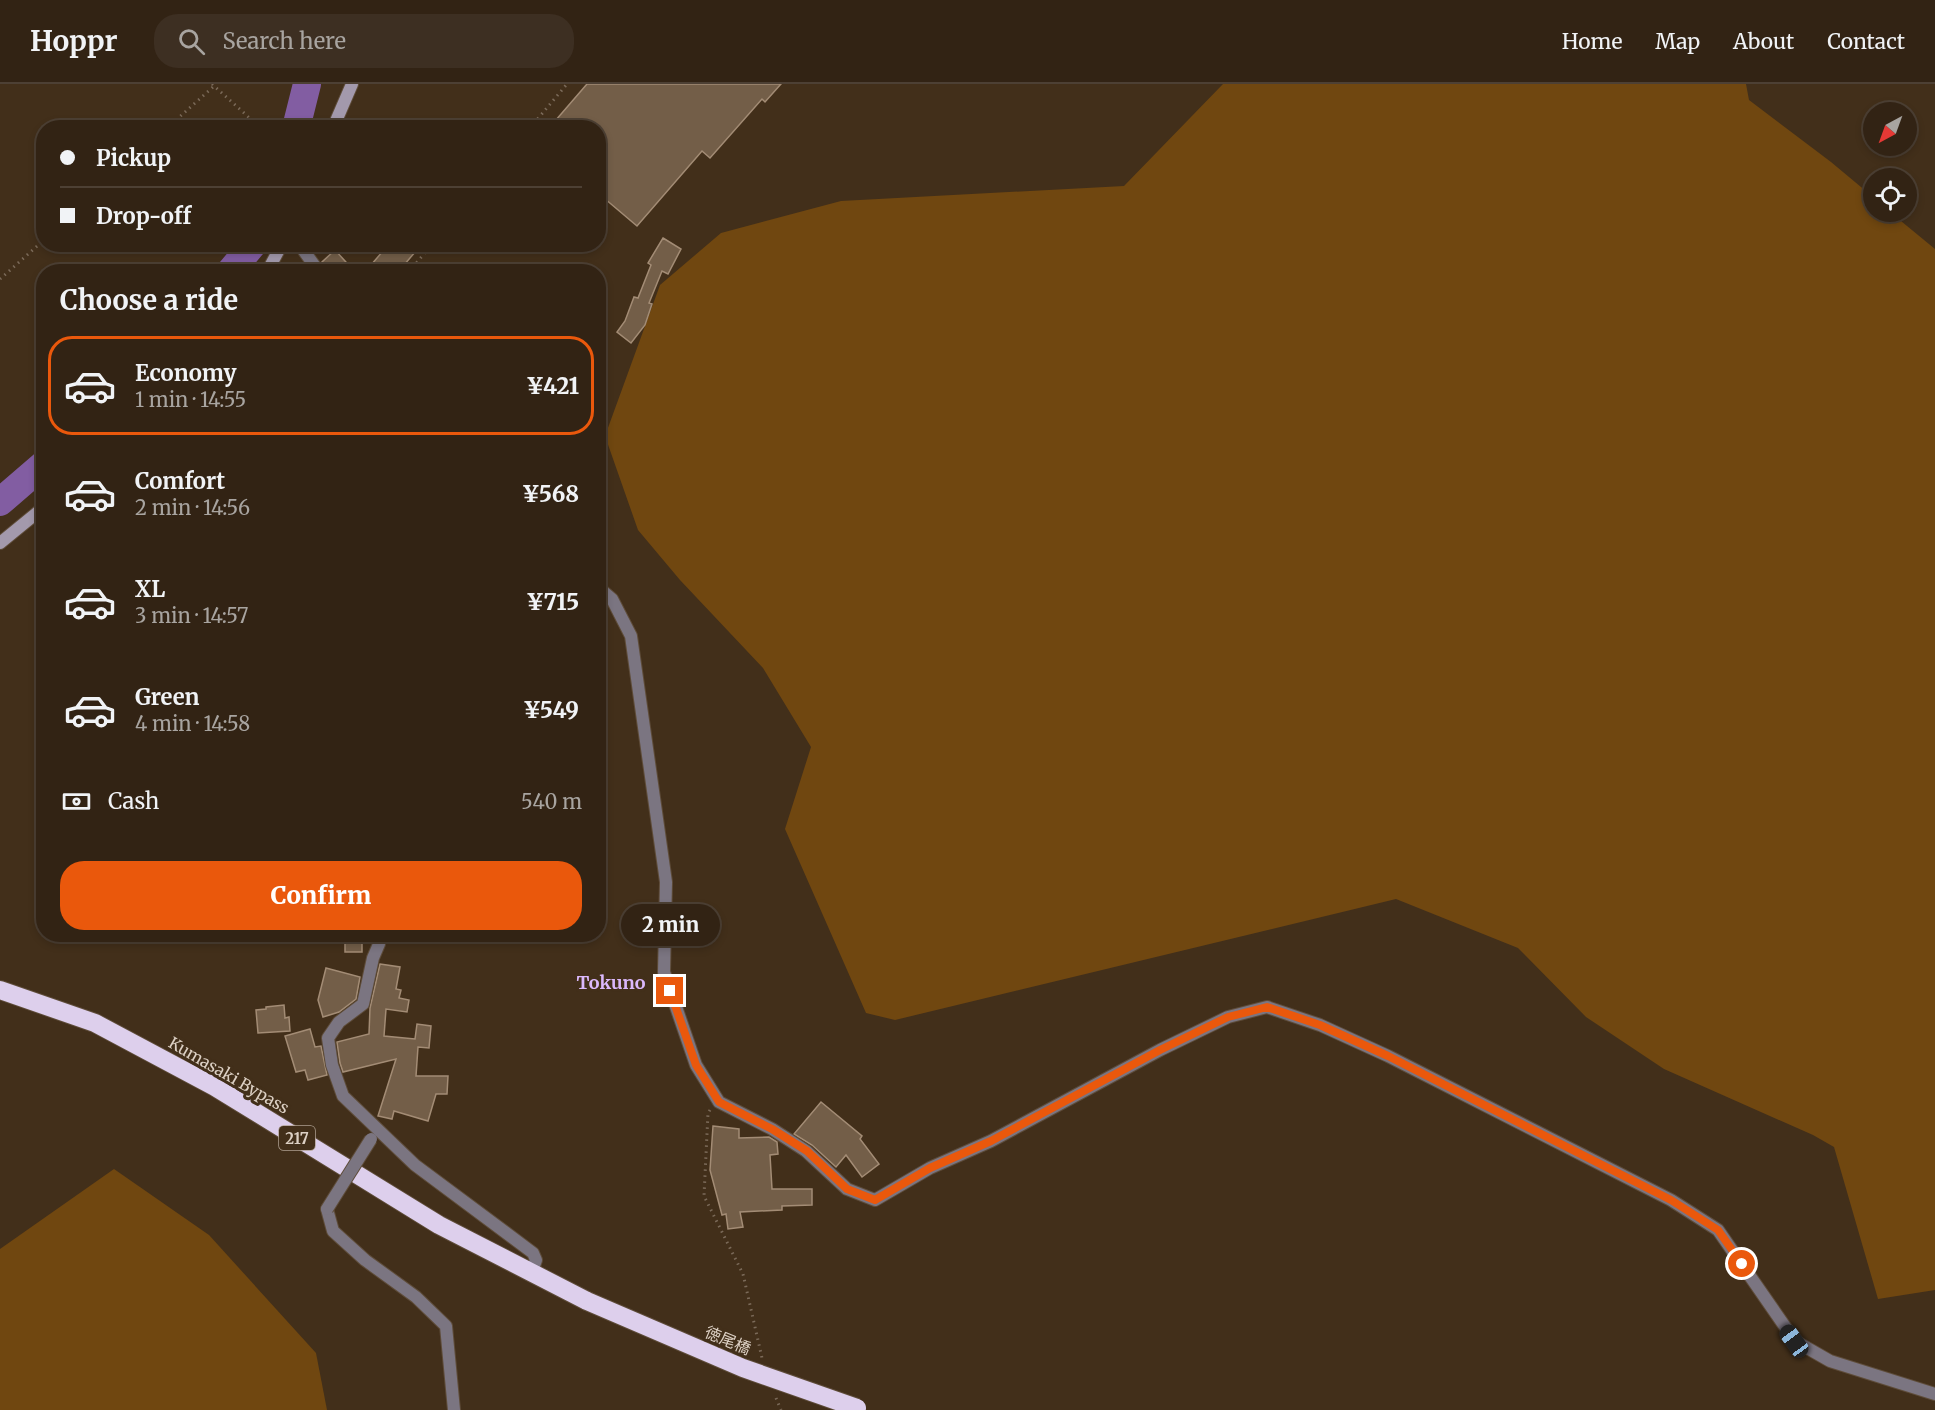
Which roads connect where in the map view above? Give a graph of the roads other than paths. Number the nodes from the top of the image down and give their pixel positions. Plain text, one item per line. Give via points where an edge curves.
1 (352, 84) edge
2 (336, 120) edge
3 (36, 514) edge
4 (0, 543) edge
5 (606, 594) edge
6 (379, 942) edge
7 (0, 990) edge
8 (375, 1134) junction
9 (532, 1272) junction
10 (587, 1300) joint
11 (1935, 1394) edge
12 (861, 1409) edge
13 (454, 1410) edge

1 - 2 street
3 - 4 street
5 - 11 street via 631,636 666,882 664,972 696,1065 719,1102 807,1151 847,1189 875,1200 1160,1050 1228,1017 1267,1007 1320,1025 1388,1056 1671,1200 1718,1230 1794,1341 1830,1361
6 - 8 street via 363,1004 339,1022 328,1038 343,1096
7 - 9 highway, Kumasaki Bypass / 217 via 95,1023 215,1087 439,1225
8 - 9 street via 533,1253 536,1260
8 - 13 street, bridge via 327,1209 333,1231 446,1326
9 - 10 highway, Kumasaki Bypass / 217
10 - 12 highway, 徳尾橋 / 217, bridge via 743,1368

